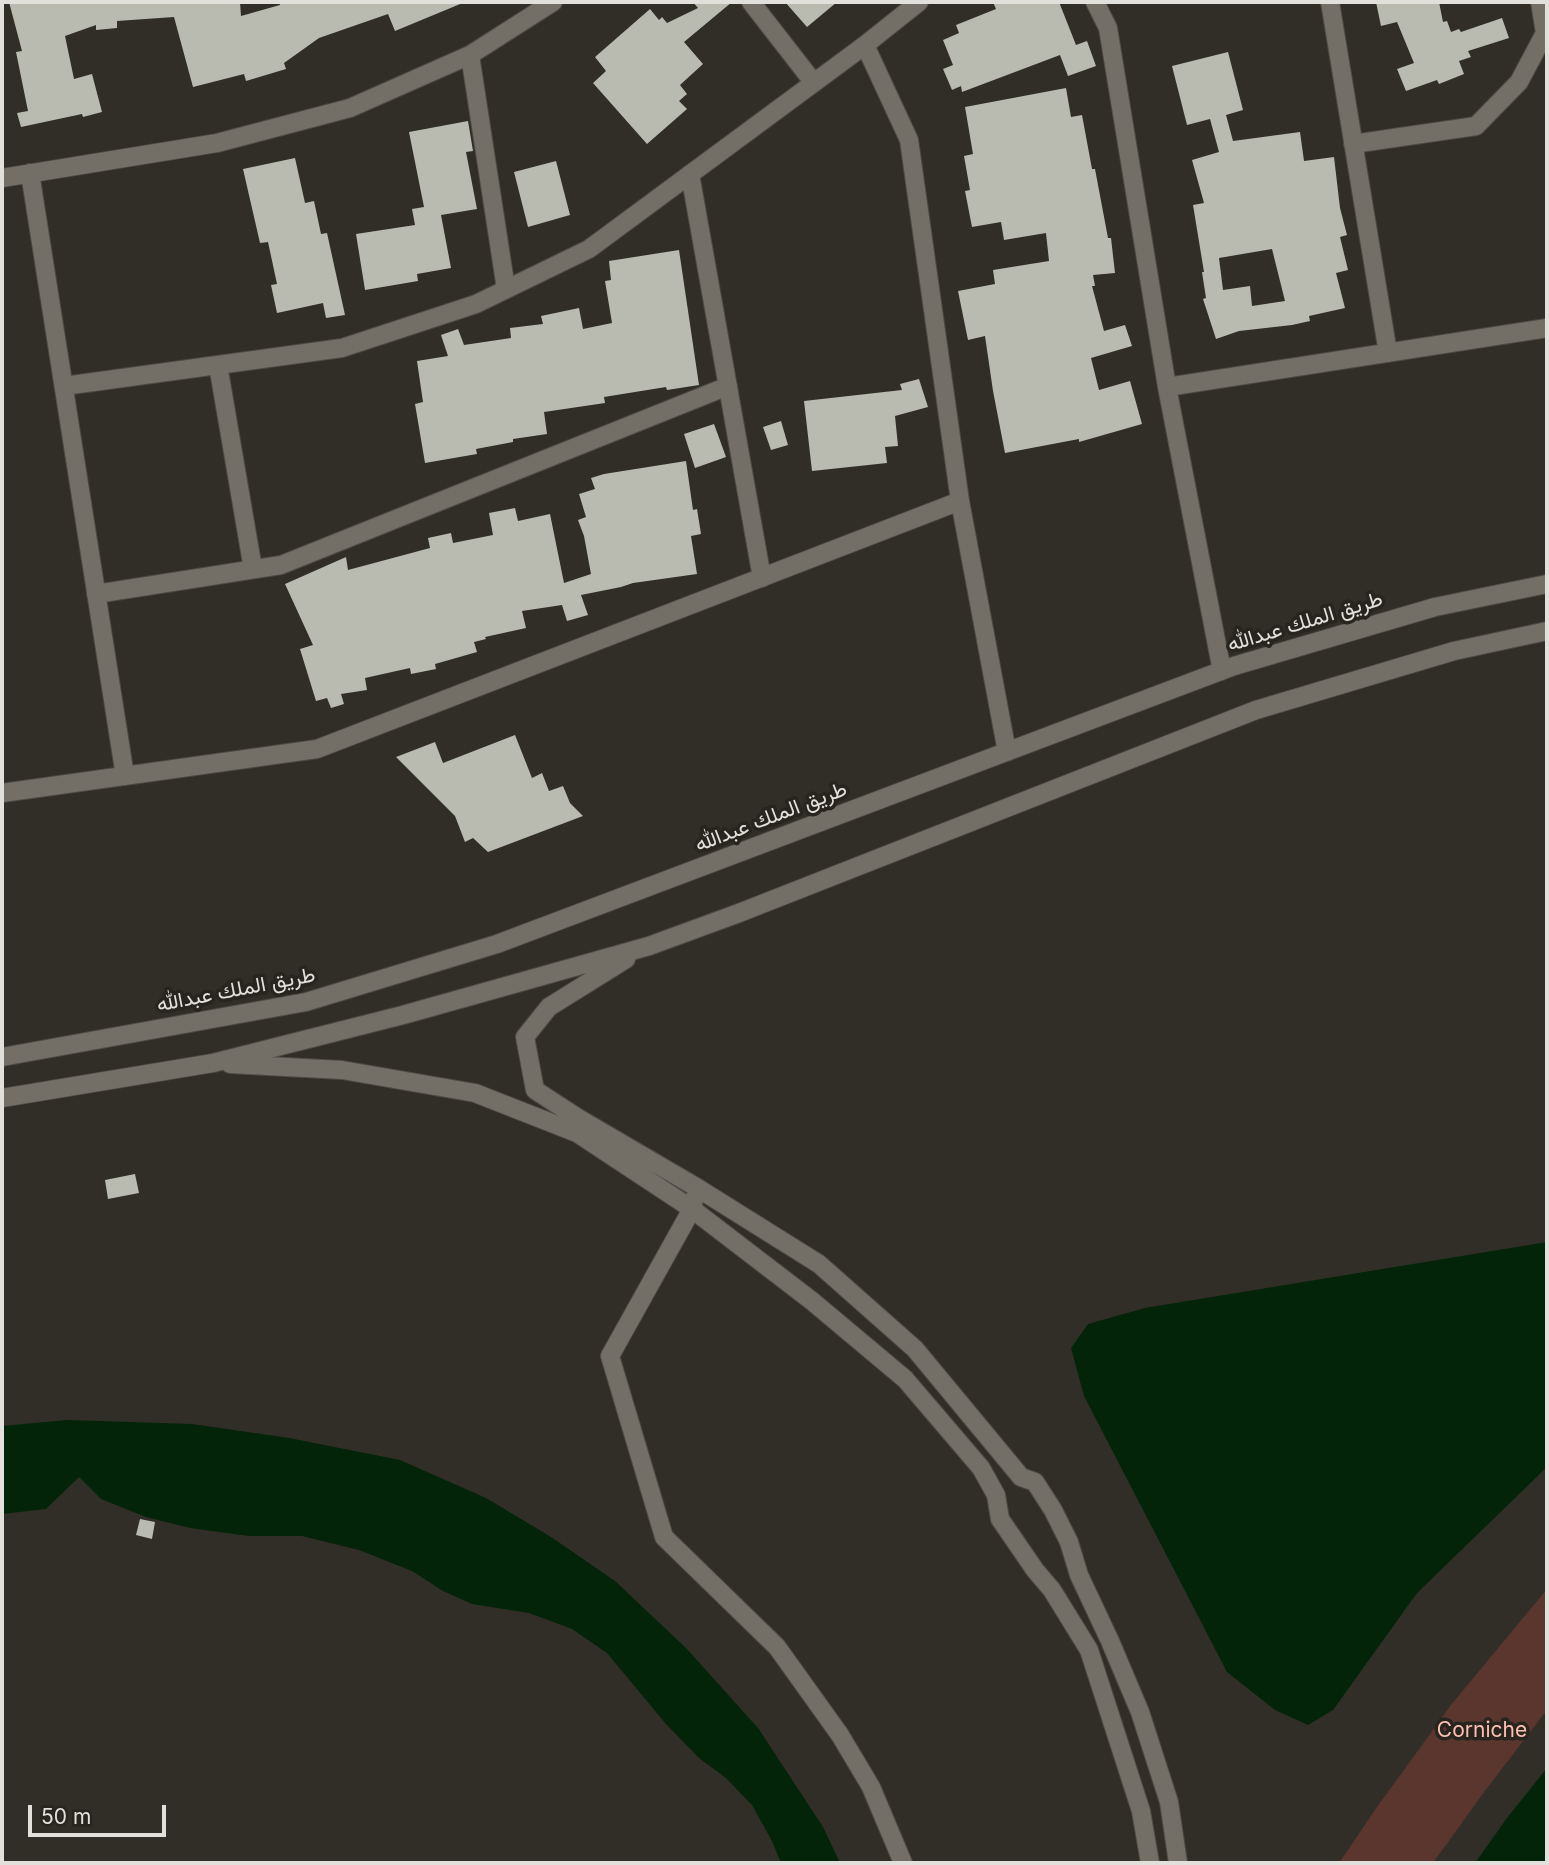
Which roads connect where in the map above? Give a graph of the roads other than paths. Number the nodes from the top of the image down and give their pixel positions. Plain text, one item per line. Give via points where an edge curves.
1 (553, 2) edge
2 (751, 2) edge
3 (919, 2) edge
4 (1095, 2) edge
5 (1330, 2) edge
6 (1540, 2) edge
7 (865, 45) junction
8 (1543, 48) edge
9 (470, 55) junction
10 (814, 83) junction
11 (1353, 144) junction
12 (30, 173) junction
13 (690, 174) junction
14 (2, 178) edge
15 (506, 289) junction
16 (1547, 328) edge
17 (1388, 353) junction
18 (218, 365) junction
19 (64, 386) junction
20 (728, 386) junction
21 (1167, 387) junction
22 (960, 501) junction
23 (253, 569) junction
24 (1547, 576) edge
25 (762, 578) junction
26 (1547, 584) edge
27 (1508, 592) junction
28 (96, 594) junction
29 (1547, 631) edge
30 (1223, 671) junction
31 (1007, 752) junction
32 (125, 776) junction
33 (2, 793) edge
34 (649, 946) junction
35 (2, 1057) edge
36 (213, 1063) junction
37 (2, 1098) edge
38 (696, 1186) junction
39 (676, 1198) junction
40 (692, 1209) junction
41 (1021, 1477) junction
42 (996, 1495) junction
43 (903, 1863) edge
44 (1150, 1863) edge
45 (1178, 1863) edge

1 - 9 street
2 - 10 street
3 - 7 street
4 - 21 street via 1108,28
5 - 11 street
6 - 8 street
7 - 10 street
7 - 22 street via 909,140
8 - 11 street via 1520,82 1476,126
9 - 12 street via 337,112 217,143
9 - 15 street
10 - 13 street
11 - 17 street
12 - 14 street
12 - 19 street
13 - 15 street via 589,249
13 - 20 street
15 - 18 street via 475,304 342,348
16 - 17 street
17 - 21 street
18 - 19 street
18 - 23 street
19 - 28 street
20 - 23 street via 281,565
20 - 25 street
21 - 30 street
22 - 25 street
22 - 31 street
23 - 28 street
24 - 27 street
25 - 32 street via 317,749
26 - 27 street, طريق الملك عبدالله
27 - 30 street, طريق الملك عبدالله via 1435,607
28 - 32 street
29 - 34 street via 1454,651 1255,710
30 - 31 street, طريق الملك عبدالله
31 - 35 street, طريق الملك عبدالله via 497,944 306,1002
32 - 33 street
34 - 36 street
34 - 38 street via 549,1007 525,1037 536,1090
36 - 37 street
36 - 39 street via 342,1070 475,1093 577,1133
38 - 39 street
38 - 40 street
38 - 41 street via 820,1264 905,1340
39 - 40 street
40 - 42 street via 905,1379 981,1468
40 - 43 street via 610,1356 664,1538 777,1647 871,1787
41 - 42 street
41 - 45 street via 1035,1482 1053,1510 1140,1712 1169,1802
42 - 44 street via 1000,1519 1089,1650 1141,1811

